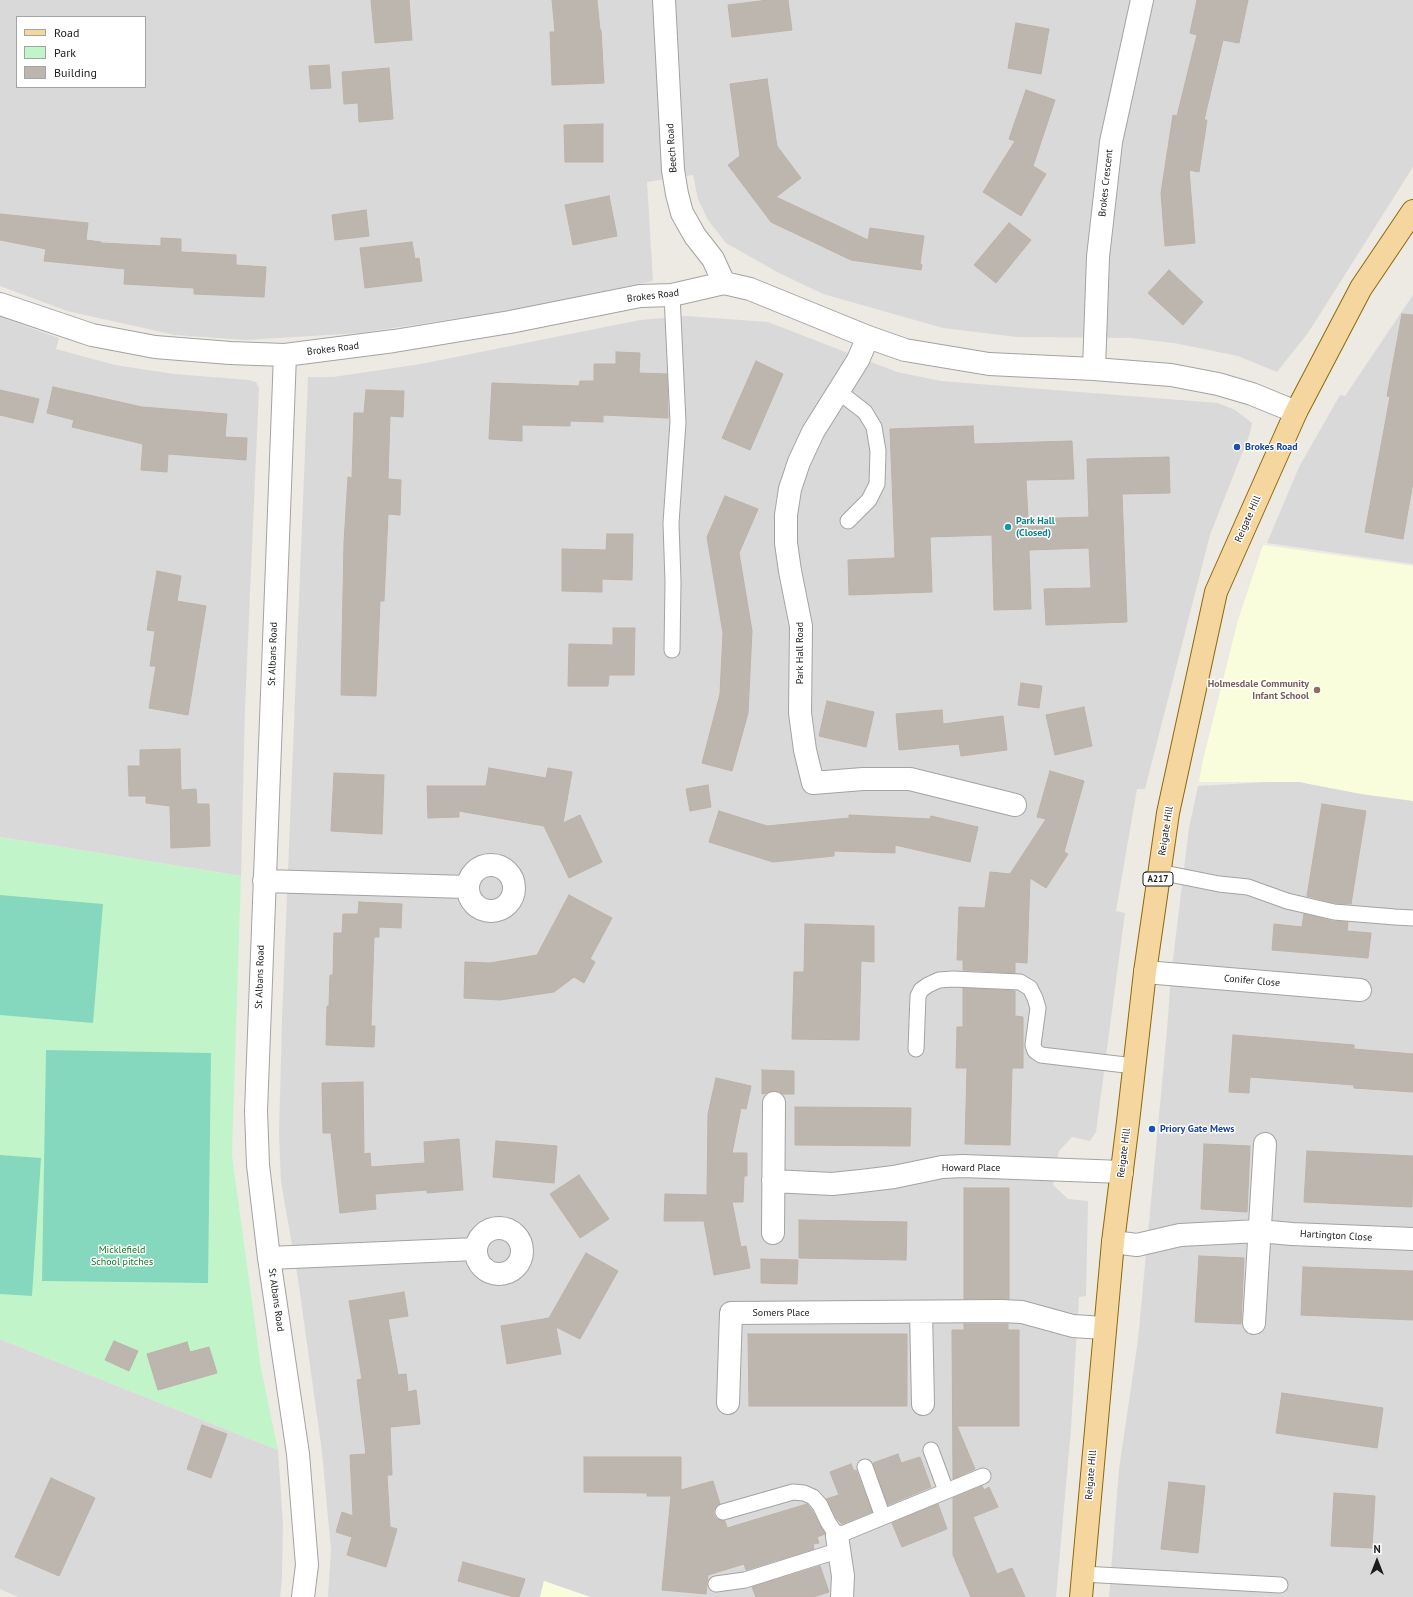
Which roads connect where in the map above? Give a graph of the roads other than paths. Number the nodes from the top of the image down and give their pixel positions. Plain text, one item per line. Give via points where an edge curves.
1 (664, 0) edge
2 (1142, 0) edge
3 (1411, 217) edge
4 (724, 283) junction
5 (672, 295) junction
6 (0, 304) edge
7 (868, 337) junction
8 (285, 355) junction
9 (1094, 369) junction
10 (839, 392) junction
11 (1296, 412) junction
12 (848, 521) dead end
13 (672, 650) dead end
14 (1015, 805) dead end
15 (1159, 872) junction
16 (264, 881) junction
17 (467, 887) dead end
18 (1413, 918) edge
19 (1145, 972) junction
20 (1360, 990) dead end
21 (916, 1049) dead end
22 (1134, 1066) junction
23 (774, 1104) dead end
24 (1265, 1144) dead end
25 (1122, 1172) junction
26 (773, 1181) junction
27 (1259, 1231) junction
28 (773, 1233) dead end
29 (1413, 1239) edge
30 (1113, 1242) junction
31 (476, 1249) dead end
32 (269, 1258) junction
33 (921, 1312) junction
34 (1254, 1323) dead end
35 (1104, 1328) junction
36 (728, 1403) dead end
37 (923, 1404) dead end
38 (931, 1450) dead end
39 (865, 1467) dead end
40 (983, 1476) dead end
41 (946, 1491) junction
42 (723, 1512) dead end
43 (883, 1517) junction
44 (838, 1543) junction
45 (1083, 1574) junction
46 (716, 1584) dead end
47 (1280, 1586) dead end
48 (303, 1597) edge
49 (842, 1597) edge
50 (1081, 1597) edge

1 - 4 street, Beech Road via 673,170 677,194 682,214 713,259
2 - 9 street, Brokes Crescent via 1111,142 1098,257
3 - 11 main road, Reigate Hill / A217 via 1361,288
4 - 5 street, Brokes Road
4 - 7 street, Brokes Road via 750,289
5 - 8 street, Brokes Road via 640,296 510,322
5 - 13 lane via 678,422 671,523 674,582
6 - 8 street, Brokes Road via 92,335 155,347
7 - 9 street, Brokes Road via 905,350 989,364
7 - 10 street, Park Hall Road
8 - 16 street, St Albans Road
9 - 11 street, Brokes Road via 1171,375 1218,384 1252,394
10 - 12 lane via 865,412 874,427 878,451 877,484 869,500
10 - 14 street, Park Hall Road via 813,432 800,462 790,489 786,516 787,550 801,626 800,713 813,783 910,779
11 - 15 main road, Reigate Hill / A217 via 1216,592 1168,813
15 - 18 lane via 1248,887 1287,901 1334,912
15 - 19 main road, Reigate Hill / A217
16 - 17 street
16 - 32 street, St Albans Road via 256,1111 258,1165
19 - 20 street, Conifer Close
19 - 22 main road, Reigate Hill / A217
21 - 22 lane via 918,996 928,985 938,980 954,979 1020,982 1030,988 1037,1003 1033,1045 1035,1051 1041,1055
22 - 25 main road, Reigate Hill / A217
23 - 26 street
24 - 27 street
25 - 26 street, Howard Place via 963,1166 942,1167 894,1178 832,1184
25 - 30 main road, Reigate Hill / A217
26 - 28 street
27 - 29 street, Hartington Close
27 - 30 street, Hartington Close via 1180,1235 1137,1244
27 - 34 street
30 - 35 main road, Reigate Hill / A217
31 - 32 street
32 - 48 street, St Albans Road via 298,1454 307,1565
33 - 35 street, Somers Place via 1022,1312 1074,1326
33 - 36 street, Somers Place via 731,1313
33 - 37 street
35 - 45 main road, Reigate Hill / A217
38 - 41 lane
39 - 43 lane
40 - 41 lane
41 - 43 lane
42 - 44 lane via 793,1492 804,1493 813,1497 820,1505
43 - 44 lane
44 - 46 lane via 745,1580
44 - 49 street via 844,1576
45 - 47 lane
45 - 50 main road, Reigate Hill / A217

